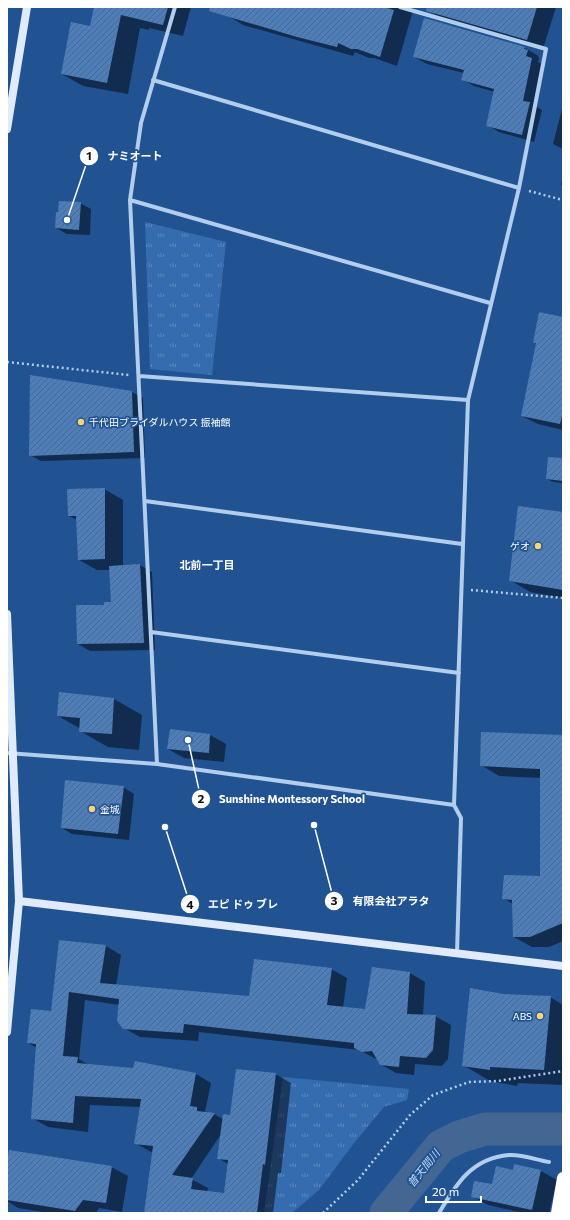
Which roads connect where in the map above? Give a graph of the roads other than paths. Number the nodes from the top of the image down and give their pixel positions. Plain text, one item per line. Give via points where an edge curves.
1 (27, 7) edge
2 (175, 7) edge
3 (400, 7) edge
4 (153, 80) junction
5 (7, 129) edge
6 (519, 188) junction
7 (130, 200) junction
8 (490, 303) junction
9 (139, 376) junction
10 (468, 400) junction
11 (145, 500) junction
12 (462, 544) junction
13 (7, 614) edge
14 (151, 632) junction
15 (459, 673) junction
16 (10, 753) edge
17 (157, 764) junction
18 (454, 805) junction
19 (20, 901) junction
20 (457, 953) junction
21 (563, 966) edge
22 (7, 1032) edge
23 (549, 1162) dead end
24 (563, 1178) edge
25 (439, 1213) edge
26 (557, 1213) edge

1 - 5 street
2 - 4 street
3 - 6 street via 546,49
4 - 6 street
4 - 7 street via 141,123
6 - 8 street
7 - 8 street
7 - 9 street
8 - 10 street
9 - 10 street
9 - 11 street
10 - 12 street
11 - 12 street
11 - 14 street
12 - 15 street
13 - 16 street
14 - 15 street
14 - 17 street
15 - 18 street
16 - 17 street
16 - 19 street
17 - 18 street
18 - 20 street via 461,818
19 - 20 street
19 - 22 street
20 - 21 street
23 - 25 street via 510,1155 489,1159 469,1170 453,1189
24 - 26 highway

